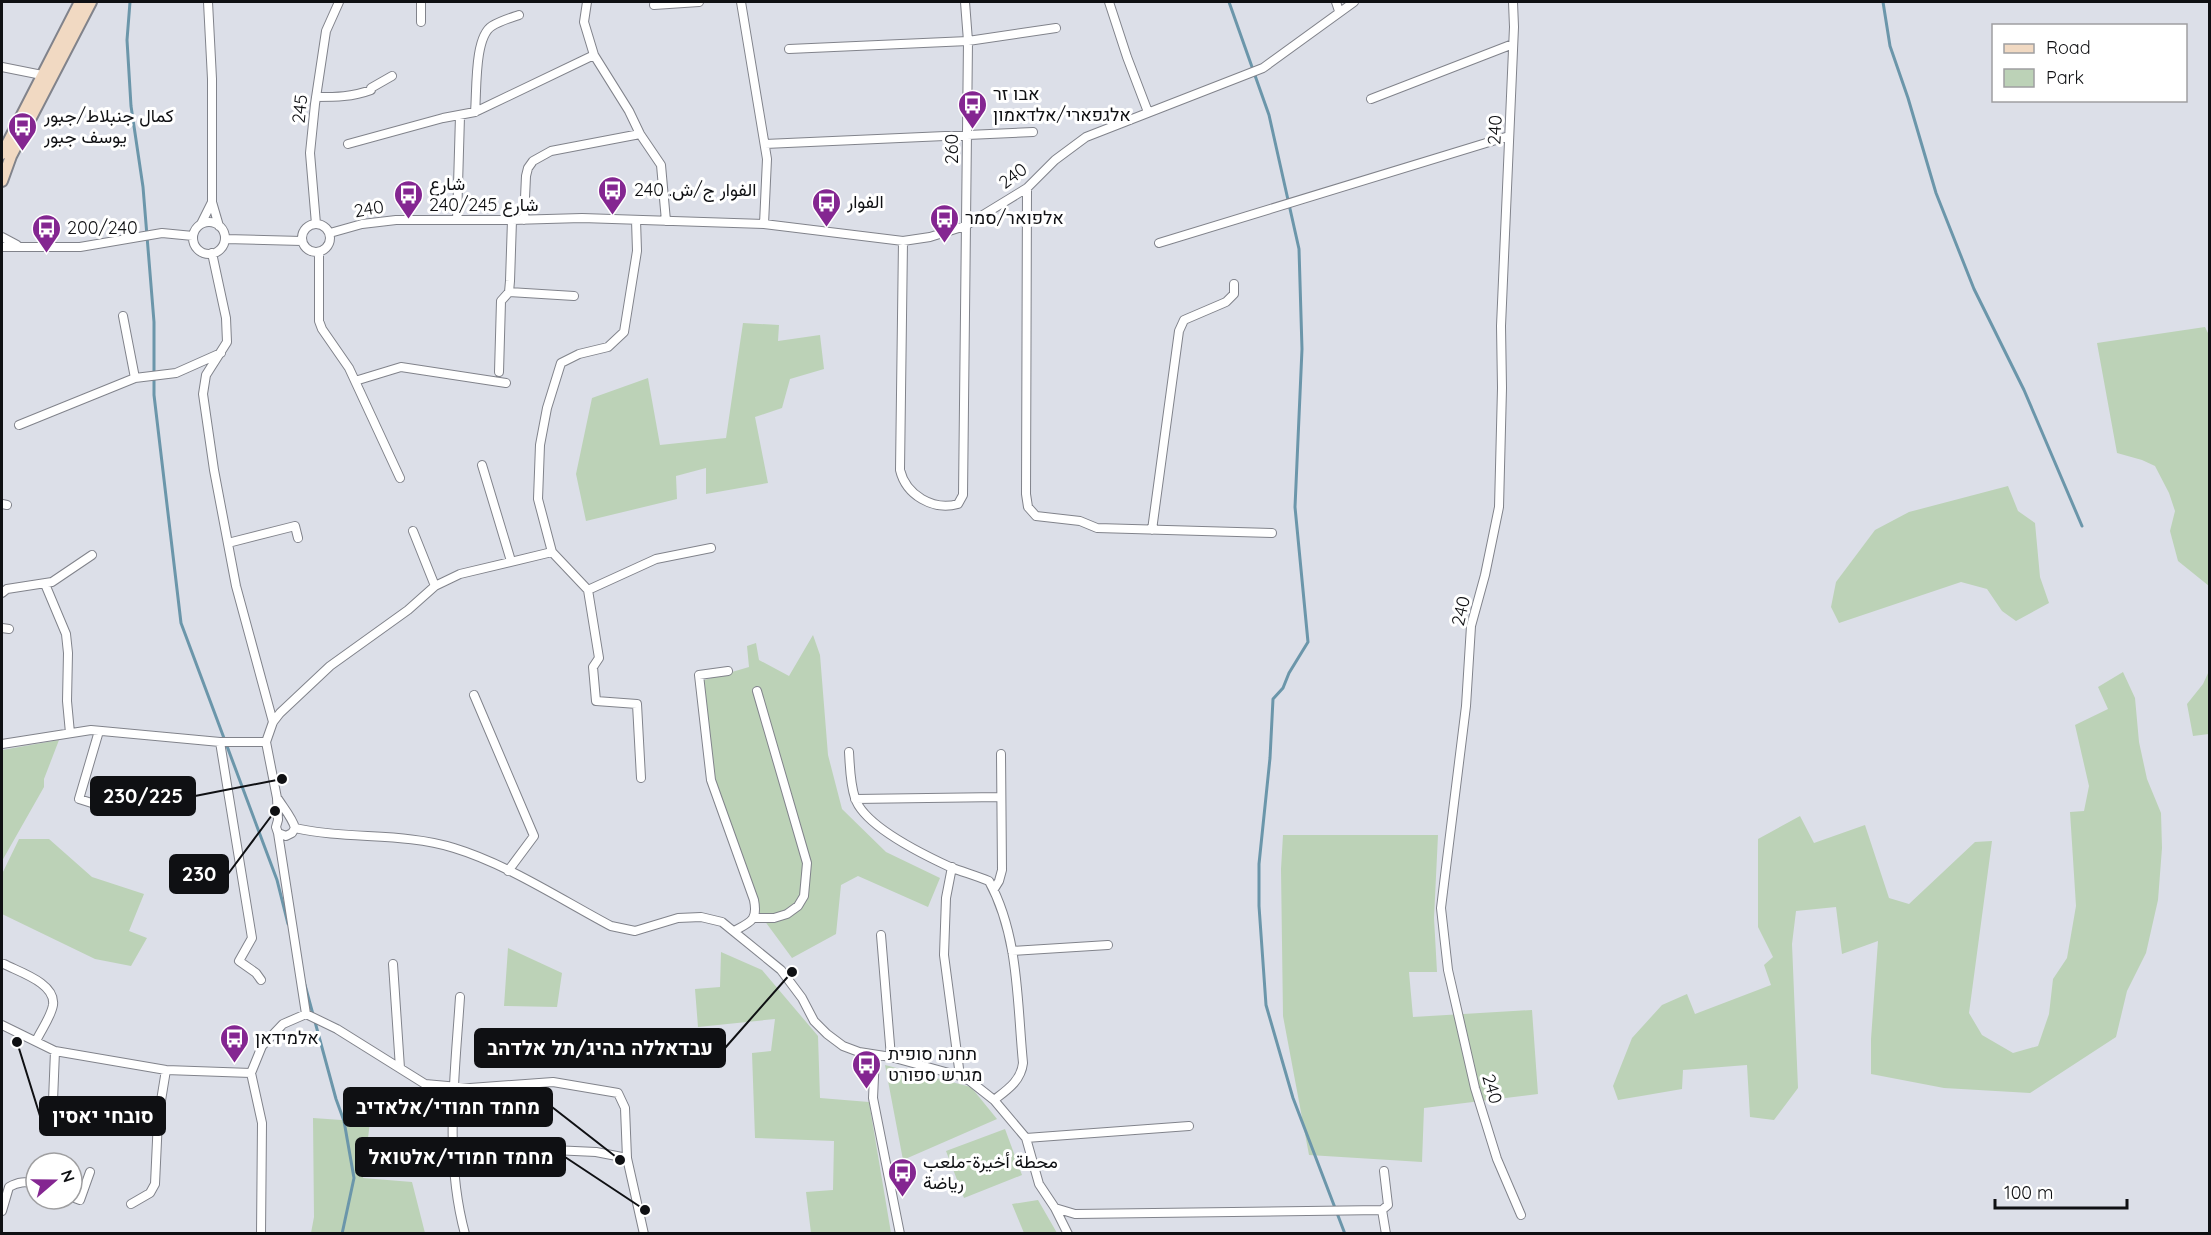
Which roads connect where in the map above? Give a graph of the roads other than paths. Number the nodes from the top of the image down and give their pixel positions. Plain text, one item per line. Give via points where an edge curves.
1 (80, 2) edge
2 (91, 2) edge
3 (208, 2) edge
4 (339, 2) edge
5 (421, 2) edge
6 (587, 2) edge
7 (699, 2) edge
8 (741, 2) edge
9 (964, 2) edge
10 (1109, 2) edge
11 (1336, 2) edge
12 (1354, 2) edge
13 (1514, 2) edge
14 (654, 5) dead end
15 (1339, 11) junction
16 (519, 15) dead end
17 (421, 22) dead end
18 (1056, 28) dead end
19 (968, 40) junction
20 (1513, 44) junction
21 (789, 49) dead end
22 (594, 55) junction
23 (2, 68) edge
24 (42, 75) junction
25 (392, 76) dead end
26 (316, 97) junction
27 (1371, 99) dead end
28 (476, 112) junction
29 (1148, 112) junction
30 (460, 116) junction
31 (1033, 132) dead end
32 (640, 134) junction
33 (967, 135) junction
34 (1509, 136) junction
35 (348, 144) dead end
36 (765, 144) junction
37 (2, 154) edge
38 (2, 181) edge
39 (1027, 188) junction
40 (212, 202) junction
41 (457, 220) junction
42 (512, 220) junction
43 (524, 220) junction
44 (636, 220) junction
45 (666, 221) junction
46 (201, 224) junction
47 (316, 224) junction
48 (764, 225) junction
49 (219, 226) junction
50 (965, 226) junction
51 (330, 233) junction
52 (194, 236) junction
53 (2, 237) edge
54 (225, 239) junction
55 (303, 241) junction
56 (903, 241) junction
57 (1159, 243) dead end
58 (2, 247) edge
59 (21, 247) junction
60 (319, 252) junction
61 (212, 253) junction
62 (1233, 284) dead end
63 (509, 292) junction
64 (574, 296) dead end
65 (123, 316) dead end
66 (222, 352) junction
67 (499, 372) dead end
68 (135, 378) junction
69 (355, 381) junction
70 (506, 383) dead end
71 (20, 425) dead end
72 (482, 465) dead end
73 (400, 478) dead end
74 (1152, 530) junction
75 (413, 531) dead end
76 (1272, 533) dead end
77 (298, 538) dead end
78 (228, 543) junction
79 (711, 548) dead end
80 (552, 552) junction
81 (92, 555) dead end
82 (511, 561) junction
83 (45, 584) junction
84 (435, 586) junction
85 (588, 590) junction
86 (2, 593) edge
87 (728, 671) dead end
88 (757, 691) dead end
89 (474, 695) dead end
90 (273, 722) junction
91 (99, 731) junction
92 (70, 733) junction
93 (220, 742) junction
94 (266, 742) junction
95 (2, 744) edge
96 (849, 752) dead end
97 (1001, 754) dead end
98 (641, 778) dead end
99 (1000, 797) junction
100 (277, 798) junction
101 (855, 799) junction
102 (117, 811) dead end
103 (288, 817) junction
104 (278, 820) junction
105 (295, 828) junction
106 (282, 834) junction
107 (952, 867) junction
108 (508, 871) junction
109 (994, 889) junction
110 (754, 918) junction
111 (734, 931) junction
112 (881, 935) dead end
113 (1108, 945) dead end
114 (1012, 951) junction
115 (4, 964) dead end
116 (393, 964) dead end
117 (261, 980) dead end
118 (460, 997) dead end
119 (306, 1014) junction
120 (2, 1025) edge
121 (36, 1041) junction
122 (55, 1051) junction
123 (875, 1056) junction
124 (891, 1057) junction
125 (400, 1068) junction
126 (166, 1070) junction
127 (251, 1073) junction
128 (960, 1076) junction
129 (454, 1086) junction
130 (994, 1100) junction
131 (53, 1101) dead end
132 (1189, 1126) dead end
133 (1026, 1138) junction
134 (553, 1150) dead end
135 (627, 1158) junction
136 (1384, 1171) dead end
137 (90, 1172) dead end
138 (24, 1182) edge
139 (84, 1189) edge
140 (131, 1203) dead end
141 (1055, 1208) junction
142 (1382, 1210) junction
143 (2, 1211) edge
144 (1521, 1215) dead end
145 (261, 1233) edge
146 (465, 1233) edge
147 (644, 1233) edge
148 (900, 1233) edge
149 (1068, 1233) edge
150 (1386, 1233) edge

1 - 24 main road
2 - 38 main road via 11,156
3 - 40 street
4 - 26 street, 245 via 326,31
5 - 17 street
6 - 22 street via 584,22
7 - 14 street
8 - 36 street
9 - 19 street, 260
10 - 29 street
11 - 15 street
12 - 15 street, 240
13 - 20 street, 240
15 - 29 street, 240 via 1263,68
16 - 28 street via 491,26 483,36
18 - 19 street
19 - 21 street
19 - 33 street, 260
20 - 27 street
20 - 34 street, 240
22 - 28 street
22 - 32 street
23 - 24 street
24 - 37 main road
25 - 26 street via 371,90 350,97
26 - 47 street, 245 via 310,153
28 - 30 street
29 - 39 street, 240 via 1086,137
30 - 35 street
30 - 41 street
31 - 33 street
32 - 43 street via 551,151 533,160 526,176
32 - 45 street via 661,165
33 - 36 street
33 - 50 street, 260
34 - 57 street
34 - 144 street, 240 via 1499,507 1471,626 1466,706 1441,908 1448,970 1472,1076 1497,1159
36 - 48 street
39 - 50 street, 240
39 - 74 street via 1028,507 1036,516 1080,521 1097,528
40 - 46 street
40 - 49 street
41 - 42 street, 240
41 - 51 street, 240 via 396,220
42 - 43 street, 240
42 - 63 street
43 - 44 street, 240
44 - 45 street, 240
44 - 80 street via 637,251 624,332 608,347 561,363 547,408 540,445 538,499
45 - 48 street, 240
46 - 49 street
46 - 52 street
47 - 51 street
47 - 55 street via 305,229
48 - 56 street, 240
49 - 54 street
50 - 56 street, 240
50 - 56 street, 260 via 963,495 958,504 951,506 916,496 900,470
51 - 60 street via 329,244
52 - 59 street via 162,233 80,247
52 - 61 street via 199,249
53 - 59 street
54 - 55 street
54 - 61 street via 221,248
55 - 60 street via 307,248
58 - 59 street
60 - 69 street via 319,321
61 - 66 street via 226,318 227,342
62 - 74 street via 1234,294 1227,302 1184,320 1179,331
63 - 64 street
63 - 67 street via 501,301
65 - 68 street
66 - 68 street via 176,373
66 - 78 street via 206,375 204,394 213,470
68 - 71 street
69 - 70 street via 401,368
69 - 73 street
72 - 82 street
74 - 76 street
75 - 84 street
77 - 78 street via 295,526
78 - 90 street
79 - 85 street via 656,559
80 - 82 street
80 - 85 street
81 - 83 street
82 - 84 street via 460,574
83 - 86 street
83 - 92 street via 66,634
84 - 90 street via 330,666
85 - 98 street via 599,658 593,667 596,701 637,704
87 - 110 street via 699,675 700,687 711,780 754,900
88 - 110 street via 807,863 804,896 798,906 781,916
89 - 108 street via 534,836
90 - 94 street
91 - 92 street
91 - 93 street
91 - 102 street via 79,799
92 - 95 street
93 - 94 street
93 - 117 street via 252,938 239,961
94 - 100 street
96 - 101 street
97 - 99 street
99 - 101 street
99 - 109 street via 1002,870
100 - 103 street
100 - 104 street
101 - 107 street via 879,827
103 - 104 street
103 - 105 street
104 - 106 street via 276,827
105 - 106 street via 292,833
105 - 108 street via 422,841 455,848
106 - 119 street via 281,853
107 - 109 street via 990,881
107 - 128 street via 946,898 944,955
108 - 111 street via 623,930 701,917 722,922
109 - 114 street
110 - 111 street
111 - 123 street via 781,970 827,1034 843,1046
112 - 124 street
113 - 114 street
114 - 130 street via 1022,1073
115 - 121 street via 45,986 52,997 52,1007
116 - 125 street
118 - 129 street
119 - 125 street
119 - 127 street via 283,1024 262,1046
120 - 121 street
121 - 122 street
122 - 126 street
122 - 131 street
123 - 124 street
123 - 148 street via 873,1098
124 - 128 street
125 - 129 street via 425,1084
126 - 127 street
126 - 140 street via 158,1119 155,1184 150,1193
127 - 145 street via 262,1123
128 - 130 street
129 - 135 street via 553,1082 618,1094 625,1107
129 - 146 street via 455,1187
130 - 133 street
132 - 133 street
133 - 141 street via 1039,1184
134 - 135 street
135 - 147 street
136 - 142 street via 1388,1204
137 - 139 street
138 - 143 street via 9,1187
141 - 142 street via 1075,1214
141 - 149 street
142 - 150 street

